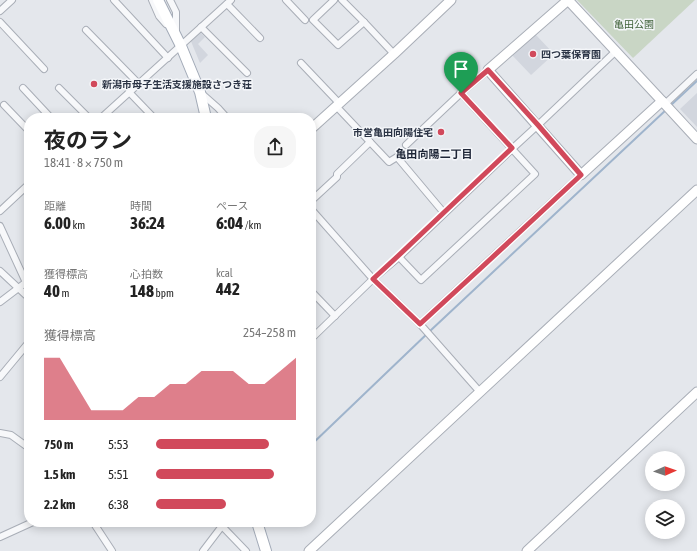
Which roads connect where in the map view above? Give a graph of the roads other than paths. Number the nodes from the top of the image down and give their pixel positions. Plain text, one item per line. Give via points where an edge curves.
1 (12, 0) edge
2 (114, 0) edge
3 (170, 0) edge
4 (286, 0) edge
5 (334, 0) edge
6 (342, 0) edge
7 (451, 0) edge
8 (568, 0) edge
9 (157, 2) edge
10 (229, 2) edge
11 (0, 11) edge
12 (305, 20) dead end
13 (0, 22) edge
14 (364, 22) junction
15 (201, 27) junction
16 (86, 30) dead end
17 (176, 35) junction
18 (260, 38) dead end
19 (181, 46) junction
20 (616, 51) junction
21 (394, 54) junction
22 (168, 58) junction
23 (302, 63) dead end
24 (44, 68) dead end
25 (488, 70) junction
26 (247, 73) dead end
27 (697, 74) edge
28 (139, 84) junction
29 (23, 88) dead end
30 (59, 88) dead end
31 (128, 92) junction
32 (200, 92) junction
33 (461, 93) junction
34 (664, 102) junction
35 (4, 105) dead end
36 (337, 105) junction
37 (47, 113) edge
38 (85, 113) edge
39 (107, 113) edge
40 (149, 113) edge
41 (205, 113) edge
42 (222, 113) edge
43 (316, 124) edge
44 (24, 125) edge
45 (538, 125) junction
46 (697, 139) edge
47 (370, 142) junction
48 (406, 145) dead end
49 (512, 148) junction
50 (581, 175) junction
51 (24, 190) edge
52 (697, 190) edge
53 (316, 196) edge
54 (0, 211) edge
55 (444, 213) junction
56 (316, 218) edge
57 (0, 226) edge
58 (398, 256) junction
59 (0, 271) edge
60 (24, 276) edge
61 (373, 279) junction
62 (24, 286) edge
63 (19, 288) junction
64 (24, 293) edge
65 (316, 296) edge
66 (0, 302) edge
67 (335, 316) junction
68 (420, 324) junction
69 (316, 334) edge
70 (24, 348) edge
71 (0, 377) edge
72 (480, 392) junction
73 (697, 392) edge
74 (0, 433) edge
75 (24, 445) edge
76 (24, 526) edge
77 (96, 527) edge
78 (218, 527) edge
79 (223, 527) edge
80 (259, 527) edge
81 (0, 537) edge
82 (112, 551) edge
83 (203, 551) edge
84 (246, 551) edge
85 (266, 551) edge
86 (309, 551) edge
87 (527, 551) edge

1 - 11 street
2 - 22 street
3 - 17 street via 176,12
4 - 12 street
5 - 14 street via 313,20 338,45
6 - 14 street
7 - 21 street
8 - 20 street
8 - 25 street
9 - 17 main road
10 - 15 street
10 - 18 street
13 - 24 street
14 - 21 street
15 - 19 street
15 - 26 street
16 - 28 street
17 - 19 main road
19 - 22 street
19 - 32 main road
20 - 34 street
20 - 45 street
21 - 36 street
22 - 28 street
23 - 36 street
25 - 33 street
25 - 45 street
27 - 34 street
28 - 31 street
29 - 37 street
30 - 38 street
31 - 39 street
31 - 40 street
32 - 41 main road
32 - 42 street
33 - 48 street
33 - 49 street
34 - 46 street
34 - 50 street
35 - 44 street
36 - 43 street
36 - 47 street
45 - 49 street
45 - 50 street
47 - 53 street
47 - 55 street via 389,162 397,157
49 - 55 street
49 - 58 street via 535,174 421,280
50 - 68 street
51 - 54 street
52 - 72 street
55 - 58 street
56 - 61 street
57 - 60 street
58 - 61 street
59 - 63 street
61 - 67 street
61 - 68 street
62 - 63 street
63 - 64 street
63 - 66 street
65 - 67 street
67 - 69 street
68 - 72 street
70 - 71 street
72 - 86 street
73 - 87 street
74 - 75 street via 10,435
76 - 81 street
77 - 82 street
78 - 83 street
79 - 84 street
80 - 85 main road

